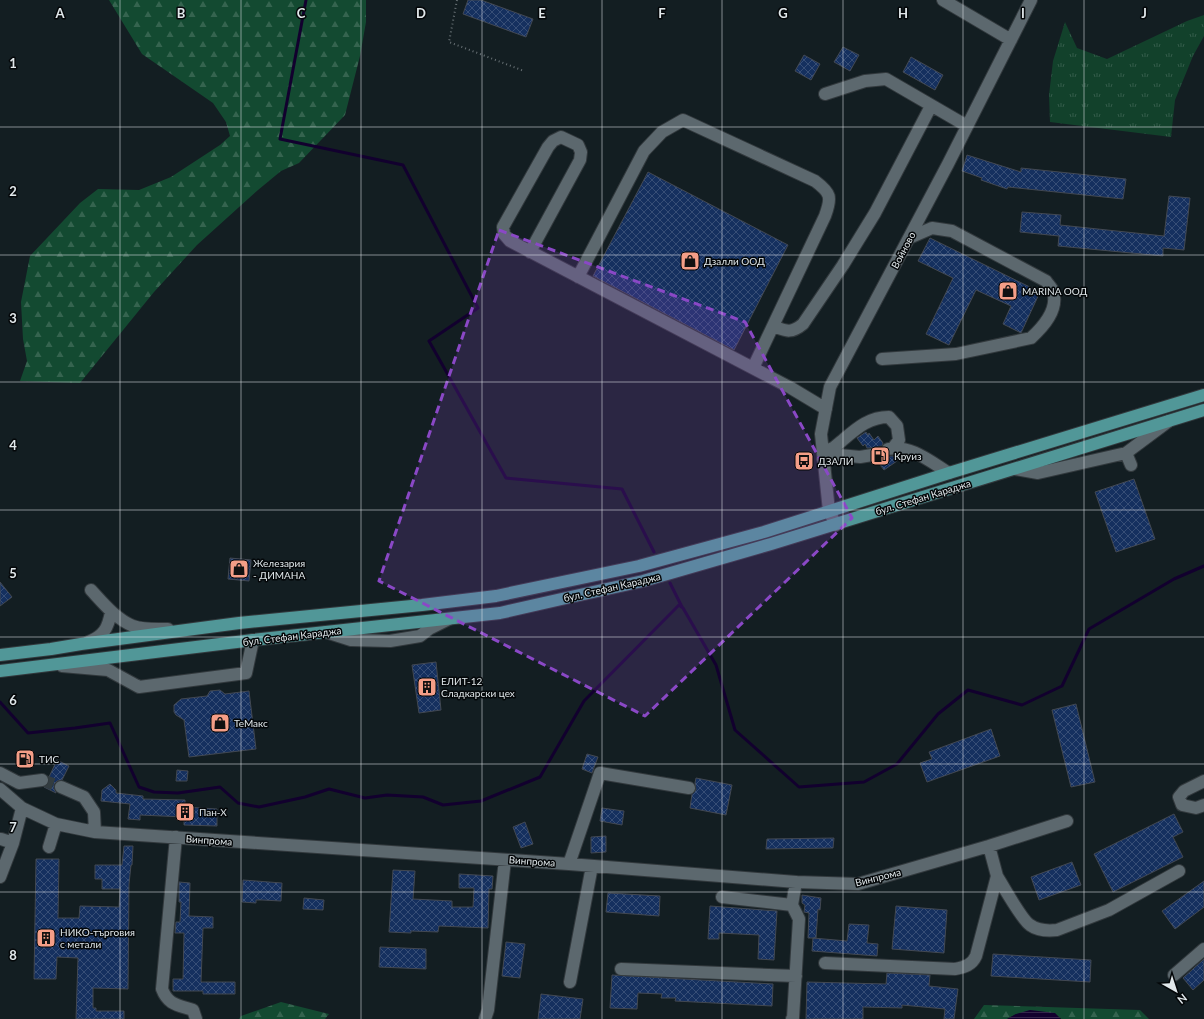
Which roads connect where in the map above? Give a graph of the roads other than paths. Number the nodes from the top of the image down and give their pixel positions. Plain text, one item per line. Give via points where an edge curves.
1 (943, 0) edge
2 (1031, 0) edge
3 (1011, 40) junction
4 (825, 94) dead end
5 (931, 106) junction
6 (967, 126) junction
7 (909, 238) junction
8 (530, 252) junction
9 (578, 277) junction
10 (773, 326) junction
11 (882, 359) dead end
12 (753, 368) junction
13 (1204, 395) edge
14 (826, 409) junction
15 (1204, 410) edge
16 (1169, 420) junction
17 (1126, 453) junction
18 (823, 455) junction
19 (872, 455) tunnel mouth
20 (1131, 465) dead end
21 (1015, 469) junction
22 (949, 473) junction
23 (829, 511) junction
24 (836, 525) junction
25 (91, 590) dead end
26 (111, 612) junction
27 (452, 618) junction
28 (191, 630) junction
29 (324, 632) junction
30 (253, 640) junction
31 (82, 644) junction
32 (0, 655) edge
33 (54, 665) junction
34 (0, 671) edge
35 (0, 773) edge
36 (42, 780) tunnel mouth
37 (1204, 781) edge
38 (61, 787) tunnel mouth
39 (689, 788) dead end
40 (0, 789) edge
41 (1204, 805) edge
42 (22, 808) junction
43 (1067, 821) dead end
44 (56, 824) junction
45 (96, 832) junction
46 (176, 838) junction
47 (1, 839) edge
48 (13, 843) junction
49 (989, 846) junction
50 (49, 847) dead end
51 (505, 860) junction
52 (569, 864) junction
53 (592, 866) junction
54 (1179, 871) dead end
55 (997, 876) junction
56 (0, 877) edge
57 (796, 882) junction
58 (722, 898) dead end
59 (792, 905) junction
60 (1204, 949) edge
61 (825, 963) dead end
62 (621, 969) dead end
63 (1174, 975) dead end
64 (796, 976) junction
65 (570, 982) dead end
66 (196, 1019) edge
67 (485, 1019) edge
68 (792, 1019) edge

1 - 3 street
2 - 3 street, Войново
3 - 6 street, Войново
4 - 5 street via 865,81 886,79
5 - 6 street
5 - 10 street via 875,214 803,324 789,332
6 - 7 street, Войново
7 - 11 street via 932,228 952,231 1046,281 1053,291 1051,314 1031,338 956,354
7 - 14 street, Войново via 830,387
8 - 8 street via 510,241 504,234 503,227 548,147 553,141 561,138 578,145 582,152 580,160
8 - 9 street
9 - 10 street via 644,151 662,132 683,120 815,181 826,189 830,202 825,216
9 - 12 street
10 - 12 street
12 - 14 street
13 - 22 main road, бул. Стефан Караджа
14 - 18 street, Войново via 821,434
15 - 16 main road, бул. Стефан Караджа
16 - 17 street
16 - 21 main road, бул. Стефан Караджа
17 - 20 street
17 - 21 street via 1038,473
18 - 19 street
18 - 22 street via 862,425 877,417 889,417 897,426 899,440 890,448 903,448 913,452
18 - 23 street, Войново
21 - 24 main road, бул. Стефан Караджа
22 - 23 main road, бул. Стефан Караджа
23 - 24 street, Войново
23 - 28 main road, бул. Стефан Караджа via 764,532 639,566 496,596
24 - 27 main road, бул. Стефан Караджа via 643,581 500,613
25 - 26 street
26 - 28 street via 134,626
26 - 31 street via 101,636
27 - 29 main road, бул. Стефан Караджа
27 - 29 street via 429,629 414,644 351,640
28 - 31 main road, бул. Стефан Караджа
29 - 30 main road, бул. Стефан Караджа
30 - 33 main road, бул. Стефан Караджа
30 - 33 street via 246,673 139,687 108,670
31 - 32 main road, бул. Стефан Караджа
33 - 34 main road, бул. Стефан Караджа
35 - 36 street via 19,783
37 - 41 street via 1184,791 1179,797 1182,805 1196,808
38 - 45 street via 84,797 94,812
39 - 52 street via 600,773
40 - 42 street, Винпрома
42 - 44 street, Винпрома
42 - 48 street
43 - 49 street, Винпрома
44 - 45 street, Винпрома
44 - 50 street
45 - 46 street, Винпрома
46 - 51 street, Винпрома
46 - 66 street via 162,988 168,1000 192,1010
47 - 48 street
48 - 56 street
49 - 55 street
49 - 57 street, Винпрома via 858,884
51 - 52 street, Винпрома
51 - 67 street
52 - 53 street, Винпрома
53 - 57 street, Винпрома
53 - 65 street
54 - 55 street via 1109,910 1049,931 1029,925
55 - 61 street via 976,956 970,965 955,969
57 - 59 street
58 - 59 street
59 - 64 street via 799,919
60 - 63 street
62 - 64 street
64 - 68 street

